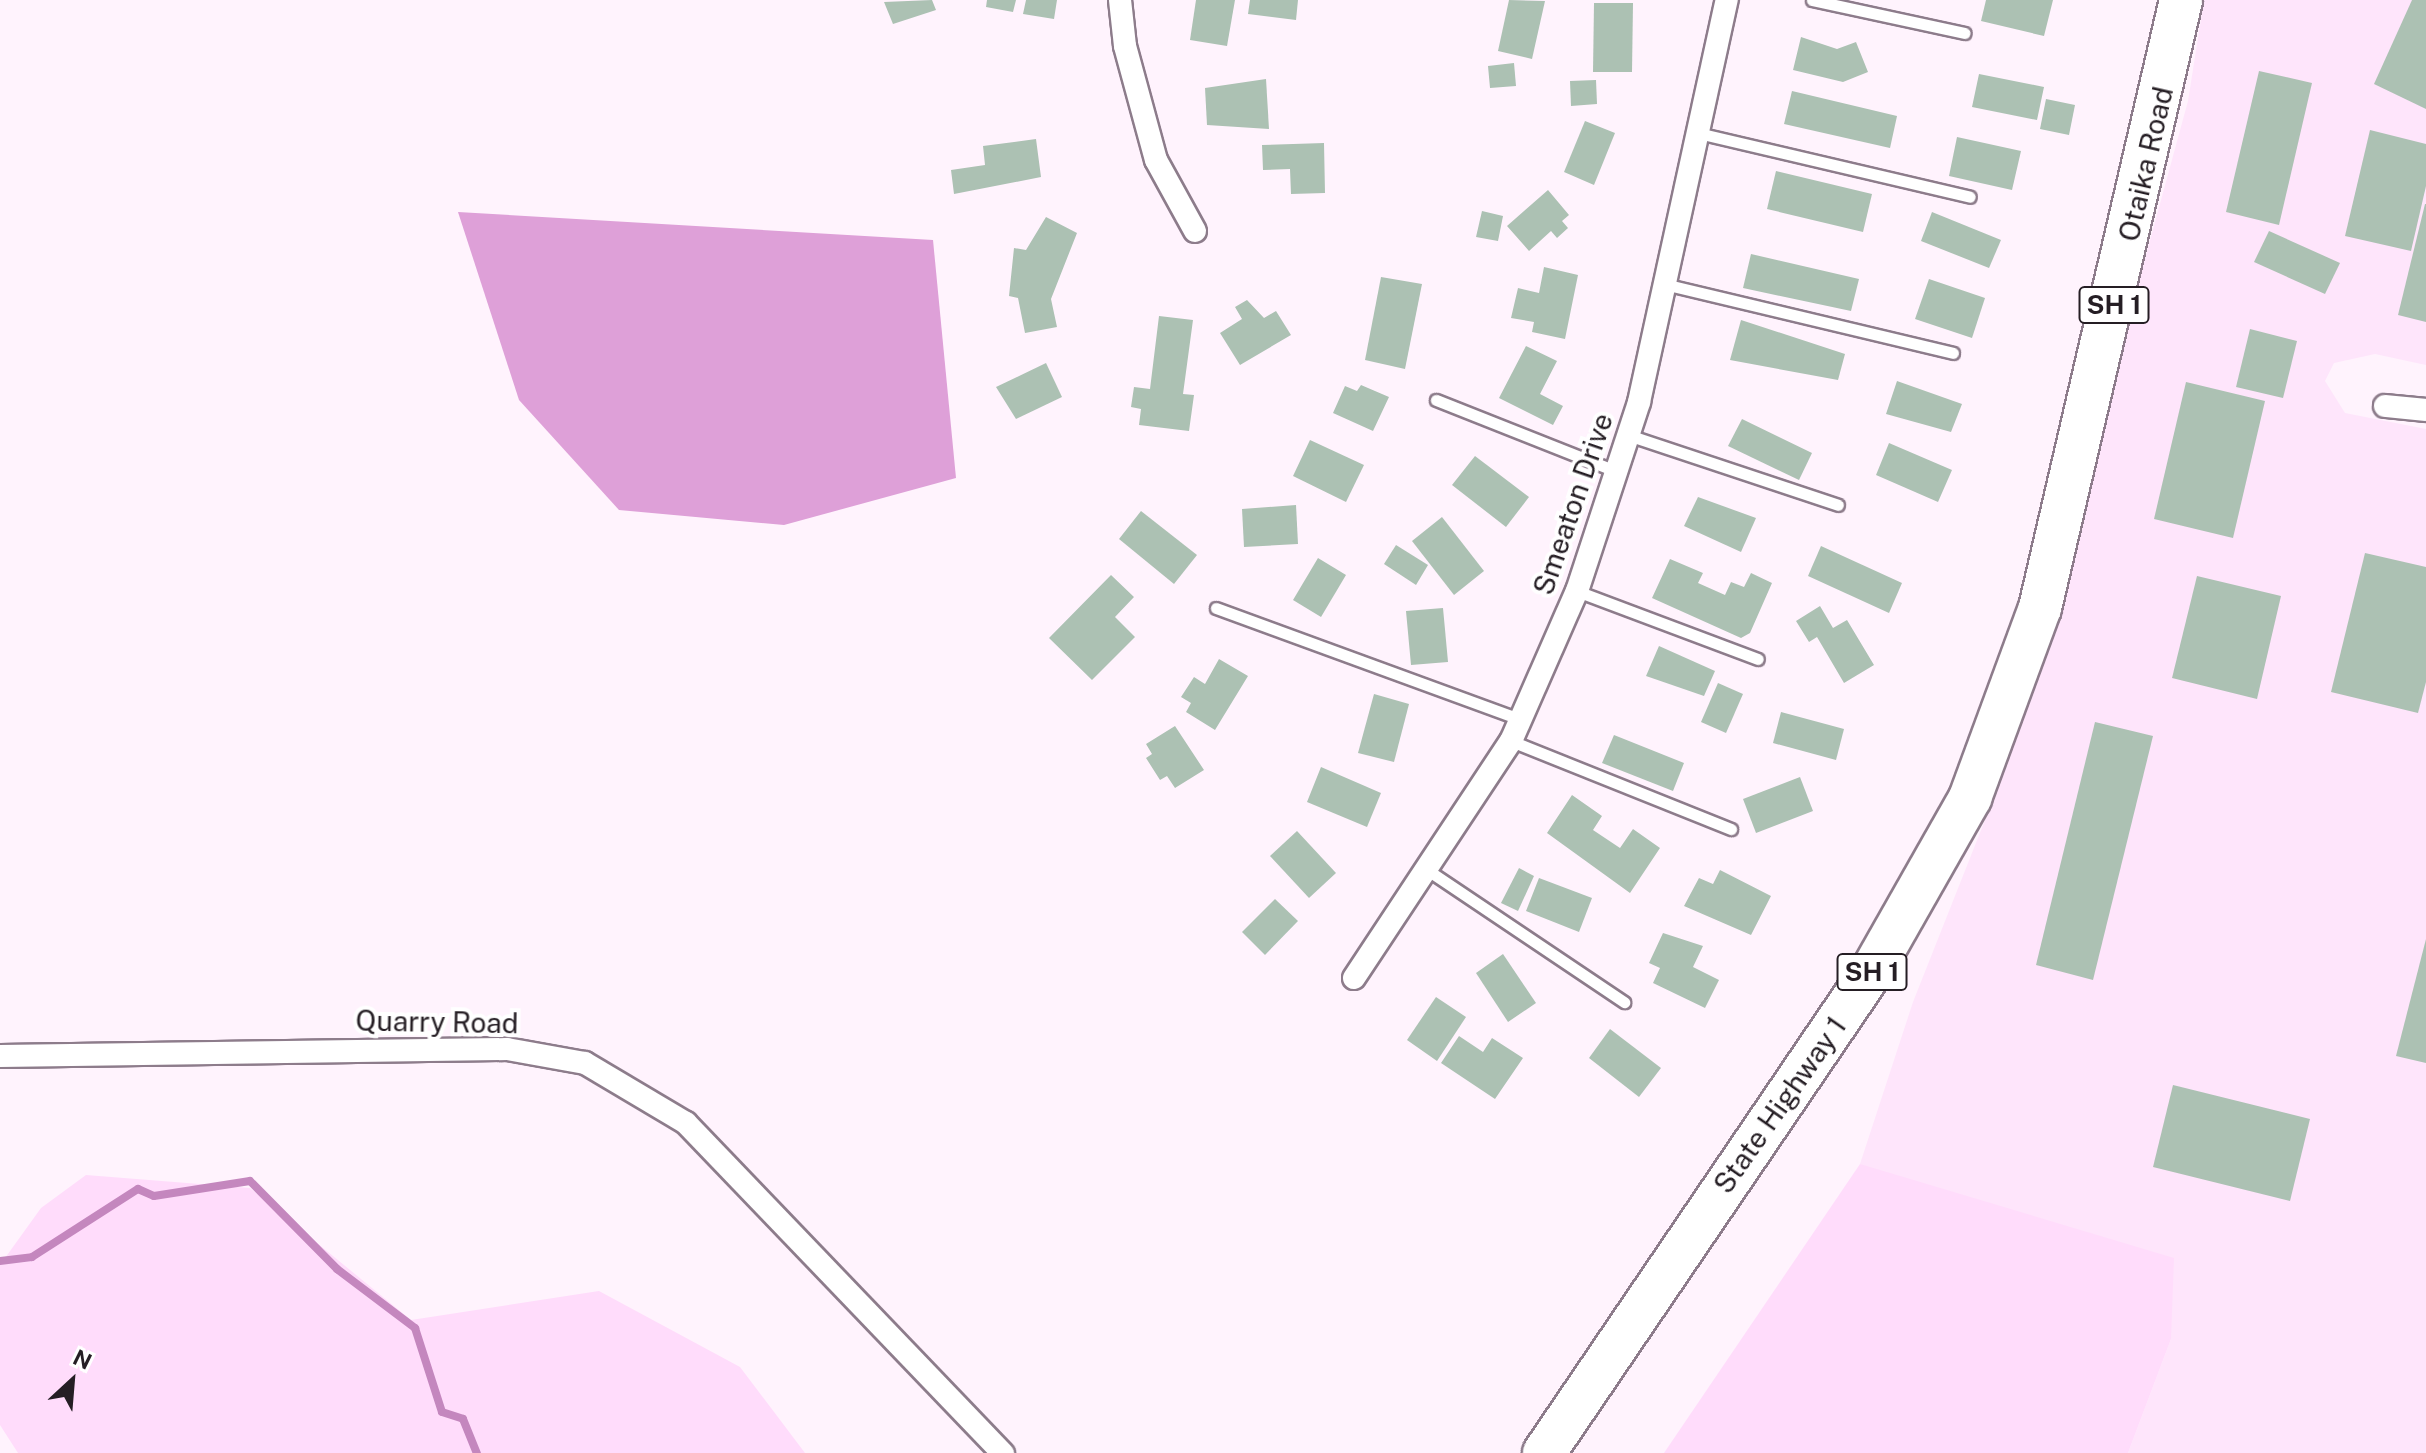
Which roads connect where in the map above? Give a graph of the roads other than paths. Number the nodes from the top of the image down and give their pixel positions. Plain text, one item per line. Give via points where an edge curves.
1 (1120, 0) edge
2 (1727, 0) edge
3 (1812, 0) edge
4 (2181, 0) edge
5 (1964, 33) dead end
6 (1698, 133) junction
7 (1970, 197) dead end
8 (1195, 231) dead end
9 (1663, 284) junction
10 (1953, 353) dead end
11 (1436, 400) dead end
12 (2385, 406) dead end
13 (2426, 410) edge
14 (1631, 436) junction
15 (1619, 473) junction
16 (1838, 505) dead end
17 (1577, 591) junction
18 (1216, 608) dead end
19 (2040, 608) joint
20 (1758, 659) dead end
21 (1522, 720) junction
22 (1511, 741) junction
23 (1731, 829) dead end
24 (1426, 869) junction
25 (1354, 978) dead end
26 (1624, 1002) dead end
27 (0, 1056) edge
28 (1003, 1453) edge
29 (1544, 1453) edge

1 - 8 street via 1125,46 1156,160
2 - 6 street, Smeaton Drive
3 - 5 lane
4 - 19 highway, Otaika Road / SH 1
6 - 7 lane
6 - 9 street, Smeaton Drive
9 - 10 lane
9 - 14 street, Smeaton Drive
11 - 15 lane
12 - 13 street
14 - 15 street, Smeaton Drive
14 - 16 lane
15 - 17 street, Smeaton Drive
17 - 20 lane
17 - 21 street, Smeaton Drive
18 - 21 lane
19 - 29 highway, State Highway 1 / SH 1 via 1976,784 1922,891
21 - 22 street, Smeaton Drive
22 - 23 lane
22 - 24 street, Smeaton Drive
24 - 25 street, Smeaton Drive
24 - 26 lane
27 - 28 street, Quarry Road via 507,1049 585,1063 686,1123

